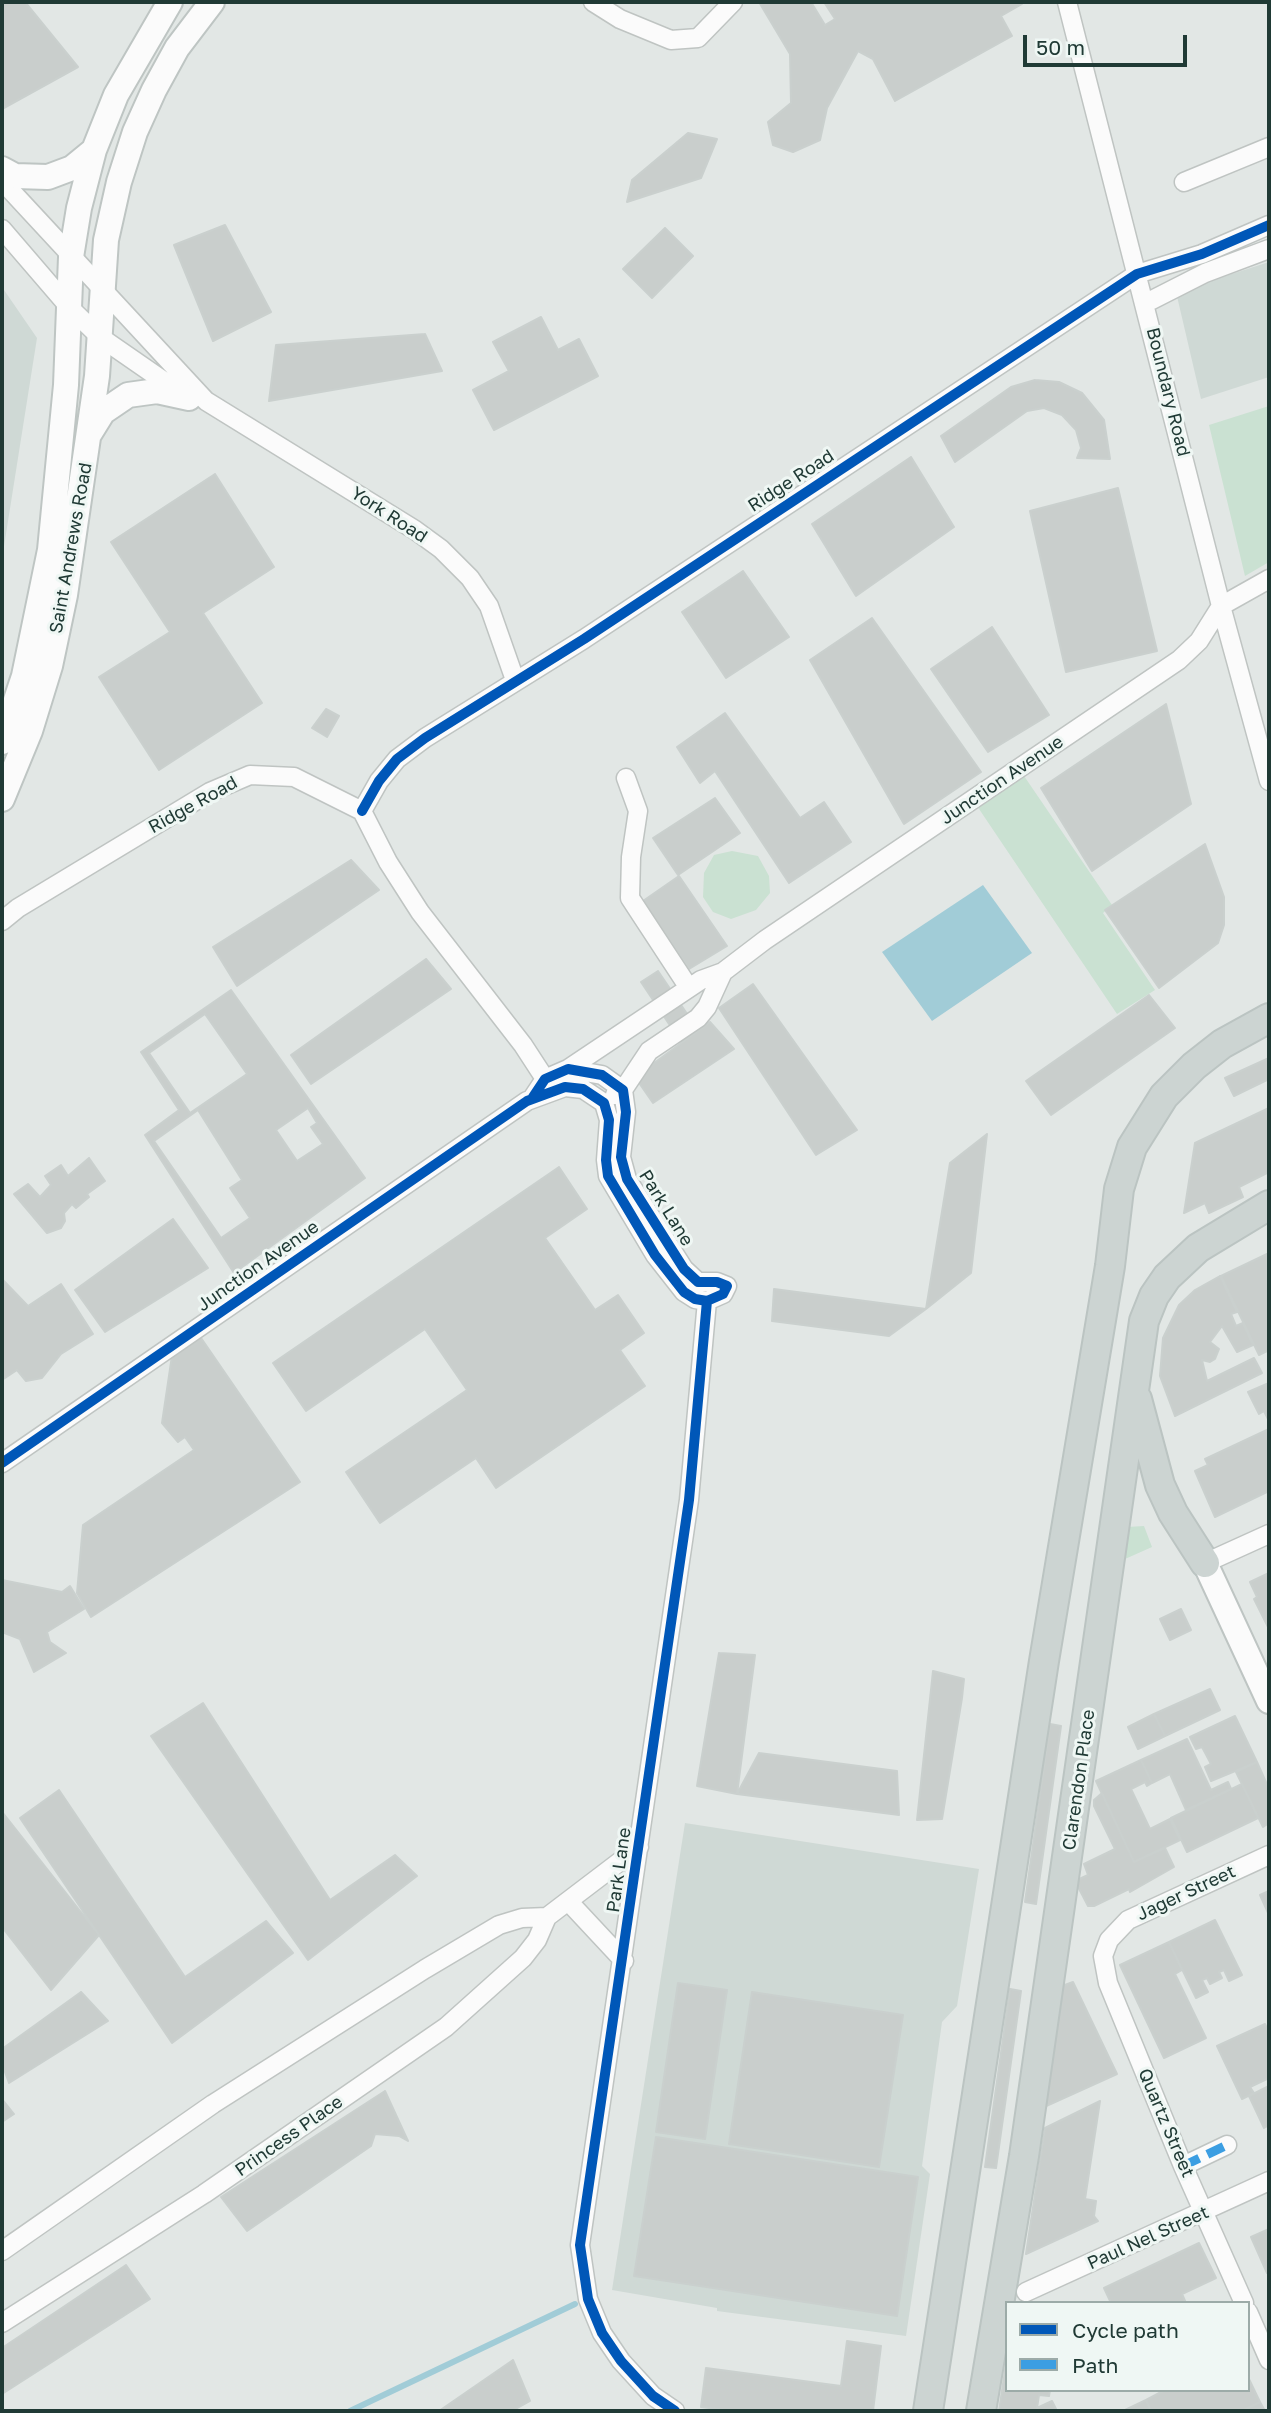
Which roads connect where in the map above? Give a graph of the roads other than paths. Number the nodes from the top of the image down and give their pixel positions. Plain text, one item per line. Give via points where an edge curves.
1 (170, 2) edge
2 (212, 2) edge
3 (593, 2) edge
4 (733, 2) edge
5 (1066, 2) edge
6 (1269, 147) edge
7 (93, 150) junction
8 (2, 169) edge
9 (2, 181) edge
10 (1184, 181) dead end
11 (1269, 225) edge
12 (2, 229) edge
13 (1269, 249) edge
14 (71, 257) junction
15 (1137, 274) junction
16 (102, 289) junction
17 (1146, 303) junction
18 (69, 307) junction
19 (100, 337) junction
20 (197, 400) junction
21 (89, 434) junction
22 (1269, 579) edge
23 (1221, 606) junction
24 (515, 680) junction
25 (2, 742) edge
26 (626, 778) dead end
27 (1269, 781) edge
28 (2, 799) edge
29 (362, 811) junction
30 (2, 921) edge
31 (723, 972) junction
32 (689, 988) junction
33 (1269, 1018) edge
34 (568, 1069) junction
35 (549, 1084) junction
36 (622, 1090) junction
37 (604, 1103) junction
38 (1269, 1205) edge
39 (707, 1301) junction
40 (1134, 1386) junction
41 (2, 1463) edge
42 (1269, 1534) edge
43 (1205, 1563) junction
44 (1269, 1701) edge
45 (639, 1847) junction
46 (1269, 1855) edge
47 (568, 1901) junction
48 (547, 1917) junction
49 (1109, 1940) joint
50 (624, 1961) junction
51 (1227, 2145) dead end
52 (1183, 2166) junction
53 (1269, 2181) edge
54 (1204, 2213) junction
55 (2, 2251) edge
56 (1026, 2292) dead end
57 (1243, 2301) edge
58 (1250, 2317) edge
59 (2, 2323) edge
60 (1269, 2360) edge
61 (675, 2411) edge
62 (928, 2411) edge
63 (981, 2411) edge

1 - 7 main road, Saint Andrews Road via 116,95
2 - 16 main road, Saint Andrews Road via 177,48 135,132 106,240
3 - 4 street via 620,19 679,40 698,38
5 - 15 street, Boundary Road
6 - 10 street
7 - 8 main road via 72,168 48,177 15,176
7 - 14 main road, Saint Andrews Road
9 - 14 street, York Road
11 - 15 street, Ridge Road via 1202,254
12 - 18 street, York Road
13 - 17 street via 1205,273
14 - 16 street, York Road
14 - 18 main road, Saint Andrews Road
15 - 17 street, Boundary Road
15 - 24 street, Ridge Road
16 - 19 main road, Saint Andrews Road
16 - 20 street, York Road
17 - 23 street, Boundary Road
18 - 19 street, York Road
18 - 25 main road, Saint Andrews Road via 50,550 24,676
19 - 20 street, York Road
19 - 21 main road, Saint Andrews Road
20 - 21 main road via 157,391 128,395 103,412
20 - 24 street, York Road via 441,549 470,578 489,606
21 - 28 main road, Saint Andrews Road via 75,540 50,666
22 - 23 street, Junction Avenue
23 - 27 street, Boundary Road
23 - 31 street, Junction Avenue via 1199,641 1179,660
24 - 29 street, Ridge Road via 397,759
26 - 32 street via 638,811 630,898
29 - 30 street, Ridge Road via 294,777 250,775 210,792
29 - 35 street via 419,912
31 - 32 street, Junction Avenue
31 - 36 street, Junction Avenue via 708,1007 649,1051
32 - 34 street, Junction Avenue
33 - 62 main road via 1222,1044 1164,1096 1132,1147 1119,1189
34 - 35 street
34 - 36 street via 602,1075
35 - 37 street via 576,1086
35 - 41 street, Junction Avenue
36 - 37 street, Junction Avenue
36 - 39 street, Park Lane via 626,1112 622,1167 684,1269 698,1282 727,1286 723,1294
37 - 39 street, Park Lane via 609,1120 606,1160 615,1189 655,1255 684,1292
38 - 40 main road, Clarendon Place via 1198,1248 1167,1277 1144,1321
39 - 45 street, Park Lane via 695,1454
40 - 43 main road via 1160,1485
40 - 63 main road, Clarendon Place via 1028,2129
42 - 43 street
43 - 44 main road
45 - 47 street, Princess Place
45 - 50 street, Park Lane
46 - 49 street, Jager Street via 1138,1914
47 - 48 street, Princess Place
47 - 50 street
48 - 55 street via 499,1925 425,1969 213,2104
48 - 59 street, Princess Place via 523,1958 446,2027 204,2194
49 - 52 street, Quartz Street via 1103,1956 1108,1983
50 - 61 street, Park Lane via 580,2245 581,2270 602,2333 653,2396
51 - 52 street
52 - 54 street, Quartz Street
53 - 54 street, Paul Nel Street
54 - 56 street, Paul Nel Street
54 - 57 street, Quartz Street
58 - 60 street

